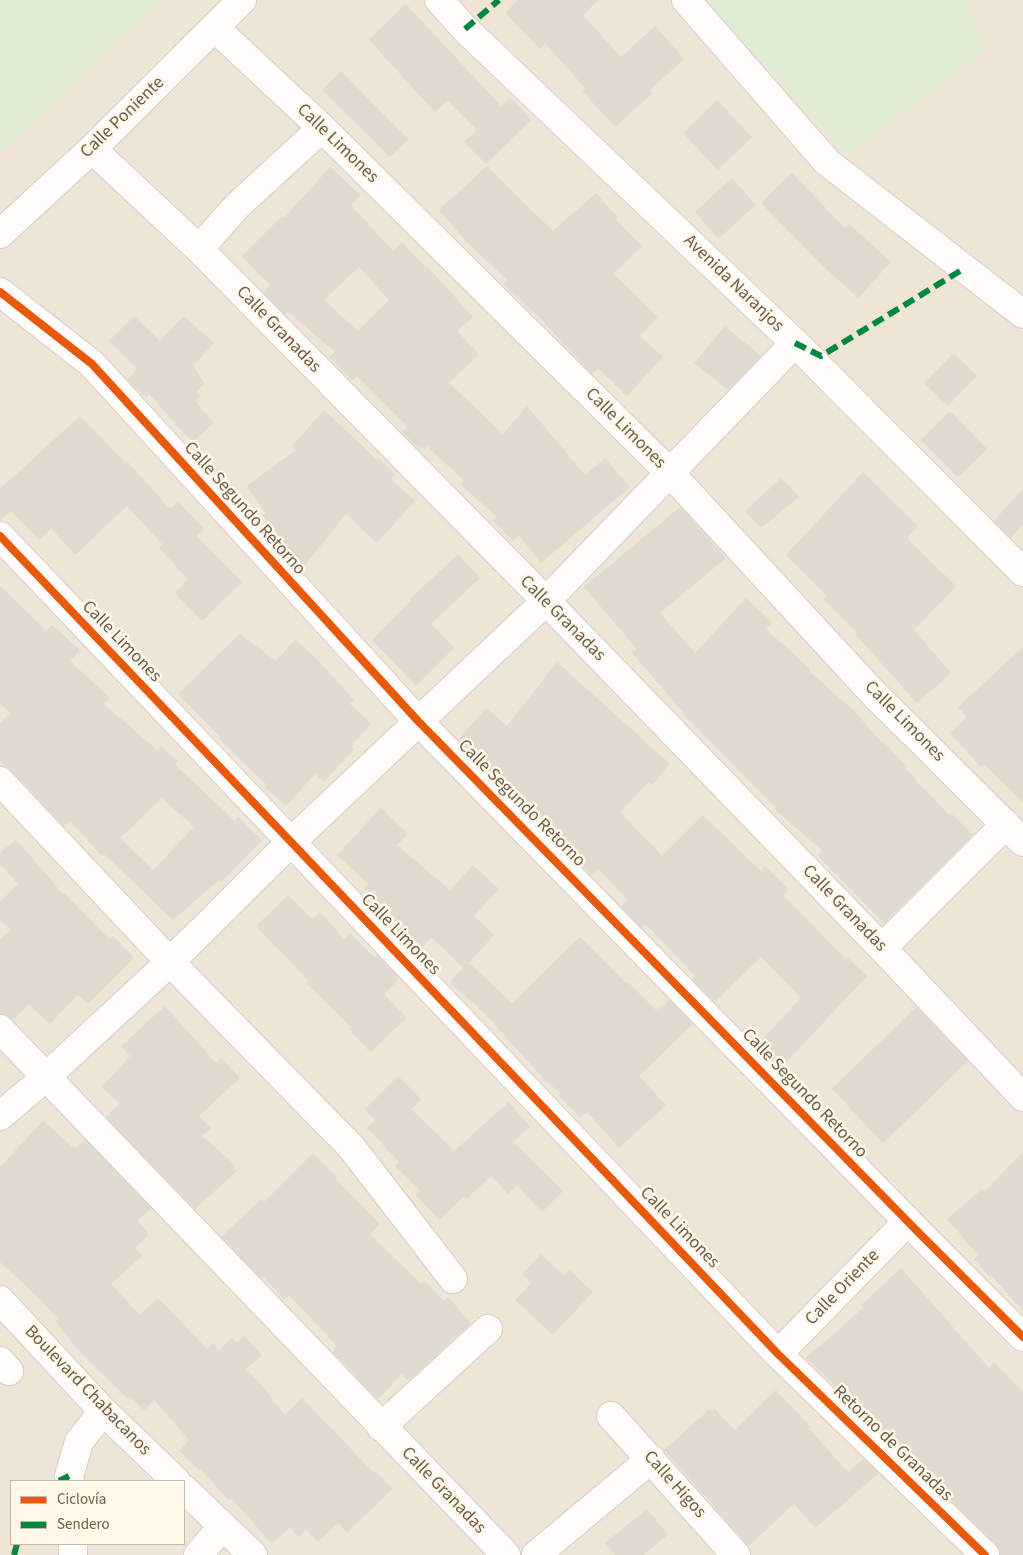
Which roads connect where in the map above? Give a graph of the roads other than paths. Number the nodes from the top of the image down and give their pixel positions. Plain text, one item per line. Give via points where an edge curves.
1 (242, 0) edge
2 (440, 0) edge
3 (686, 0) edge
4 (215, 28) junction
5 (322, 128) junction
6 (92, 149) junction
7 (0, 234) edge
8 (199, 249) junction
9 (0, 292) edge
10 (1023, 314) edge
11 (795, 343) junction
12 (670, 473) junction
13 (0, 536) edge
14 (1023, 572) edge
15 (546, 601) junction
16 (418, 722) junction
17 (0, 781) edge
18 (1015, 833) edge
19 (291, 842) junction
20 (882, 948) junction
21 (170, 962) junction
22 (0, 1029) edge
23 (46, 1077) junction
24 (1023, 1097) edge
25 (0, 1116) edge
26 (908, 1221) junction
27 (453, 1279) dead end
28 (0, 1300) edge
29 (488, 1329) dead end
30 (1023, 1337) edge
31 (778, 1354) junction
32 (103, 1411) junction
33 (610, 1416) dead end
34 (381, 1427) junction
35 (651, 1459) junction
36 (70, 1480) edge
37 (175, 1480) edge
38 (185, 1490) edge
39 (223, 1526) junction
40 (198, 1555) edge
41 (253, 1555) edge
42 (506, 1555) edge
43 (536, 1555) edge
44 (736, 1555) edge
45 (985, 1555) edge

1 - 4 street, Calle Poniente
2 - 11 street, Avenida Naranjos via 465,29
3 - 10 street via 827,162
4 - 5 street, Calle Limones
4 - 6 street, Calle Poniente
5 - 8 street via 237,206
5 - 12 street, Calle Limones
6 - 7 street, Calle Poniente
6 - 8 street, Calle Granadas
8 - 15 street, Calle Granadas
9 - 16 street, Calle Segundo Retorno via 92,364
11 - 12 street
11 - 14 street, Avenida Naranjos
12 - 15 street
12 - 18 street, Calle Limones via 874,694
13 - 19 street, Calle Limones
15 - 16 street
15 - 20 street, Calle Granadas
16 - 19 street
16 - 26 street, Calle Segundo Retorno
17 - 21 street
18 - 20 street
19 - 21 street
19 - 31 street, Calle Limones
20 - 24 street, Calle Granadas
21 - 23 street
21 - 27 street via 352,1148
22 - 23 street
23 - 25 street
23 - 34 street
26 - 30 street, Calle Segundo Retorno
26 - 31 street, Calle Oriente
28 - 32 street, Boulevard Chabacanos
29 - 34 street
31 - 45 street, Retorno de Granadas
32 - 36 street via 79,1442
32 - 37 street, Boulevard Chabacanos
33 - 35 street, Calle Higos
34 - 42 street, Calle Granadas
35 - 43 street
35 - 44 street, Calle Higos
38 - 39 street
39 - 40 street
39 - 41 street

